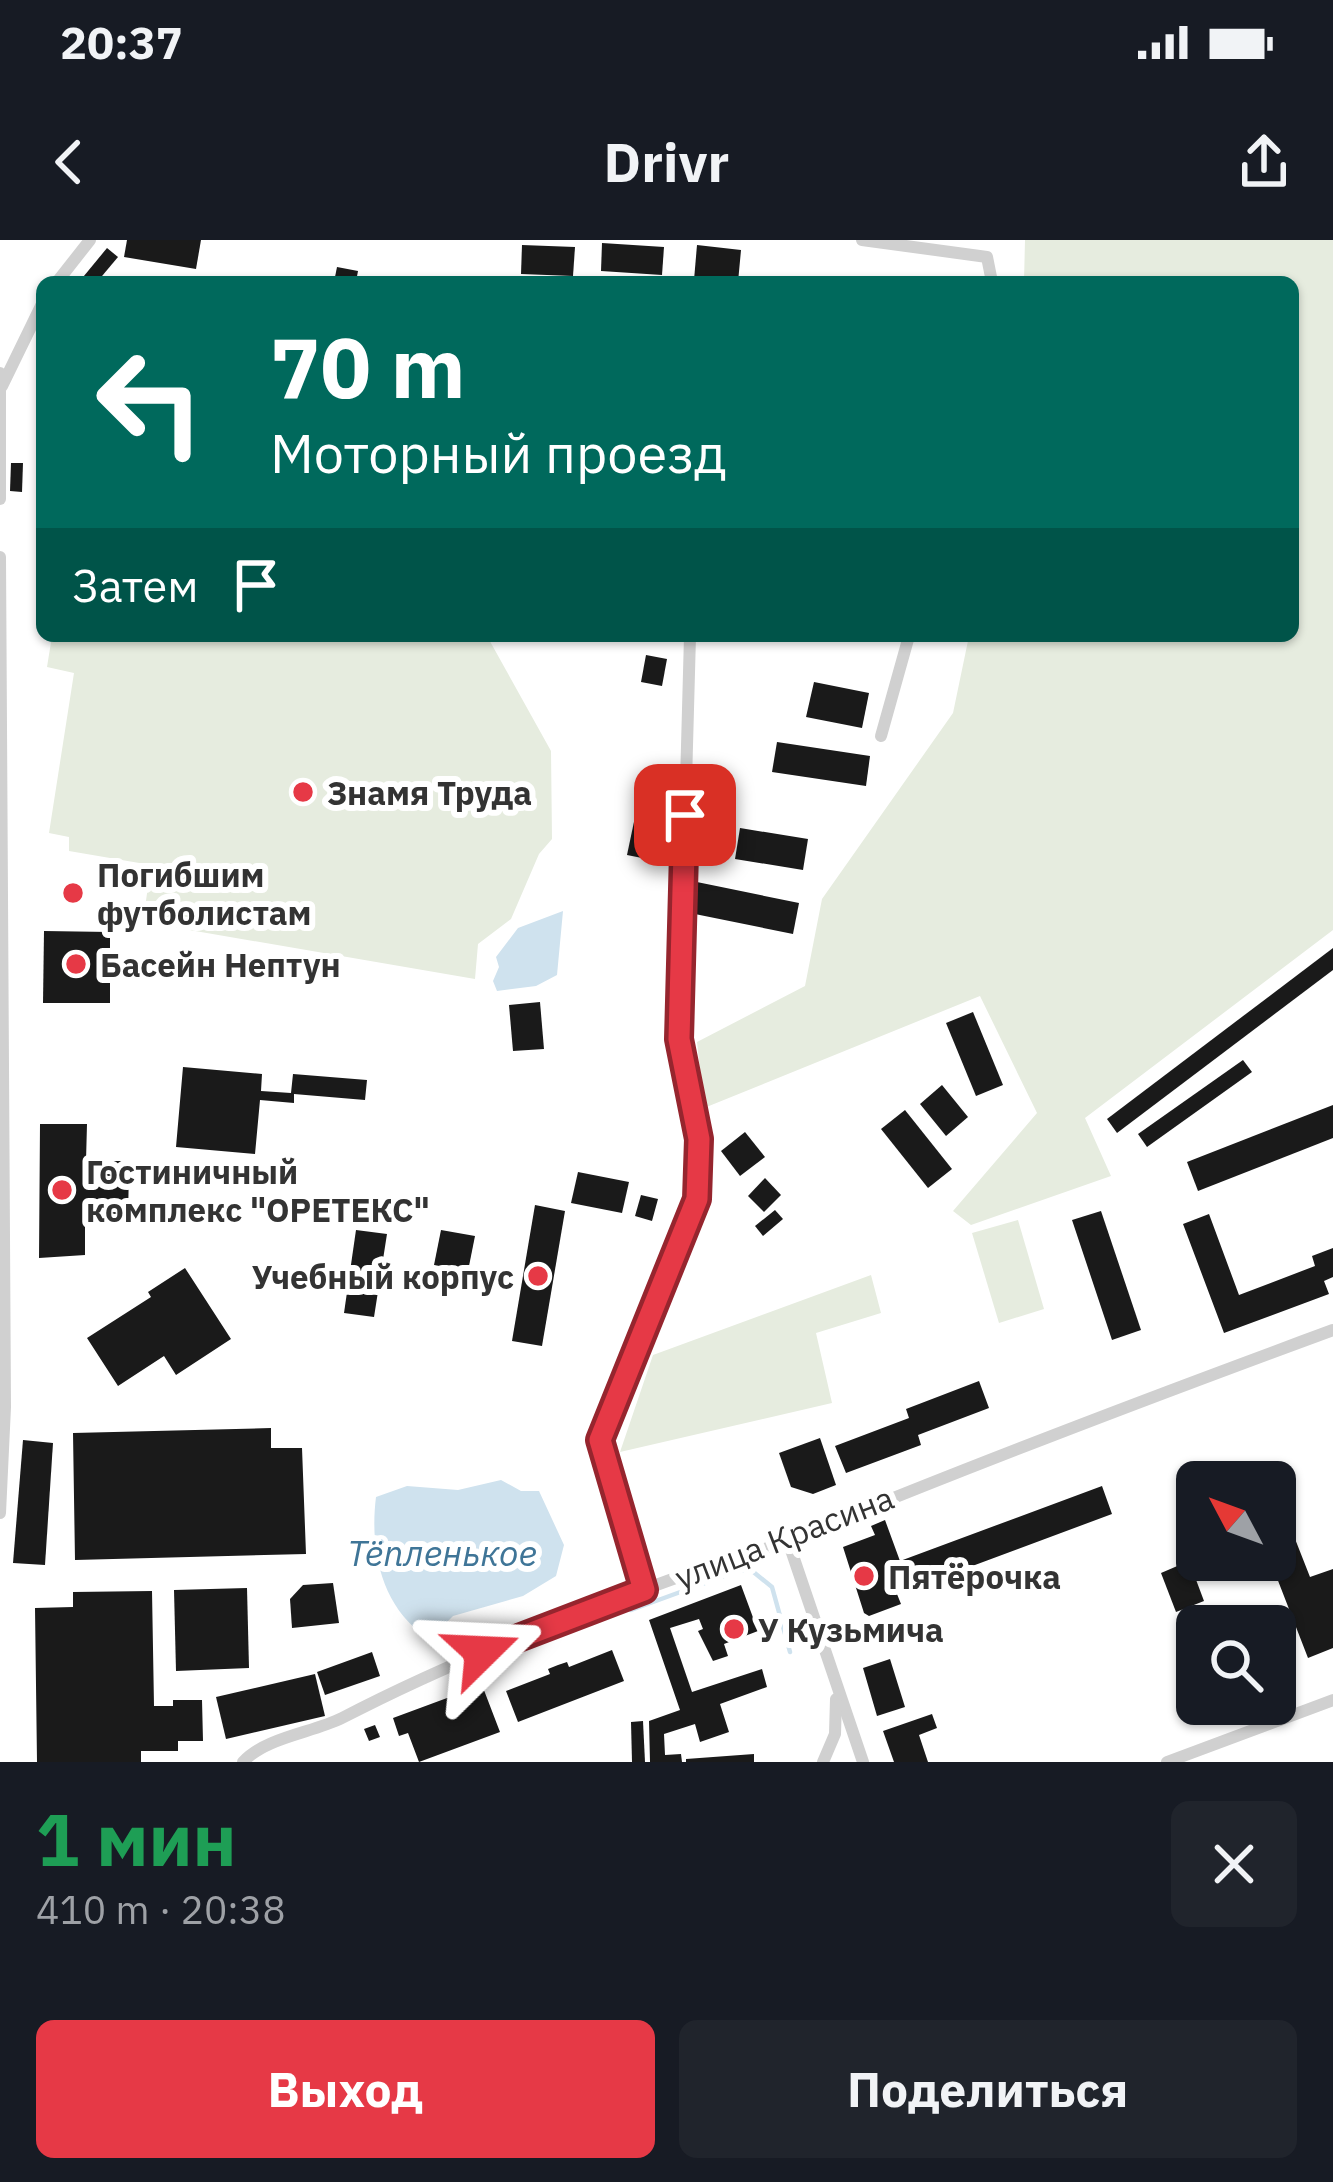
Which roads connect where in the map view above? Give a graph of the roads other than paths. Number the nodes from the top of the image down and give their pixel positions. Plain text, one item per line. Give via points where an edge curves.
1 (90, 240) edge
2 (862, 240) edge
3 (61, 276) edge
4 (991, 276) edge
5 (36, 316) edge
6 (0, 373) edge
7 (1, 387) edge
8 (0, 499) edge
9 (0, 557) edge
10 (690, 642) edge
11 (907, 642) edge
12 (880, 736) dead end
13 (1333, 1330) edge
14 (0, 1513) edge
15 (788, 1541) junction
16 (644, 1590) junction
17 (833, 1674) junction
18 (1333, 1700) edge
19 (243, 1762) edge
20 (823, 1762) edge
21 (863, 1762) edge
22 (1167, 1762) edge

1 - 3 street
2 - 4 street via 987,257
5 - 7 street
6 - 7 street
7 - 8 street
9 - 14 street
10 - 16 street via 679,1039 699,1139 697,1199 600,1440
11 - 12 street
13 - 15 street, улица Красина
15 - 16 street, улица Красина
15 - 17 street
16 - 19 street, улица Красина via 411,1681
17 - 20 street via 838,1716
17 - 21 street
18 - 22 street

